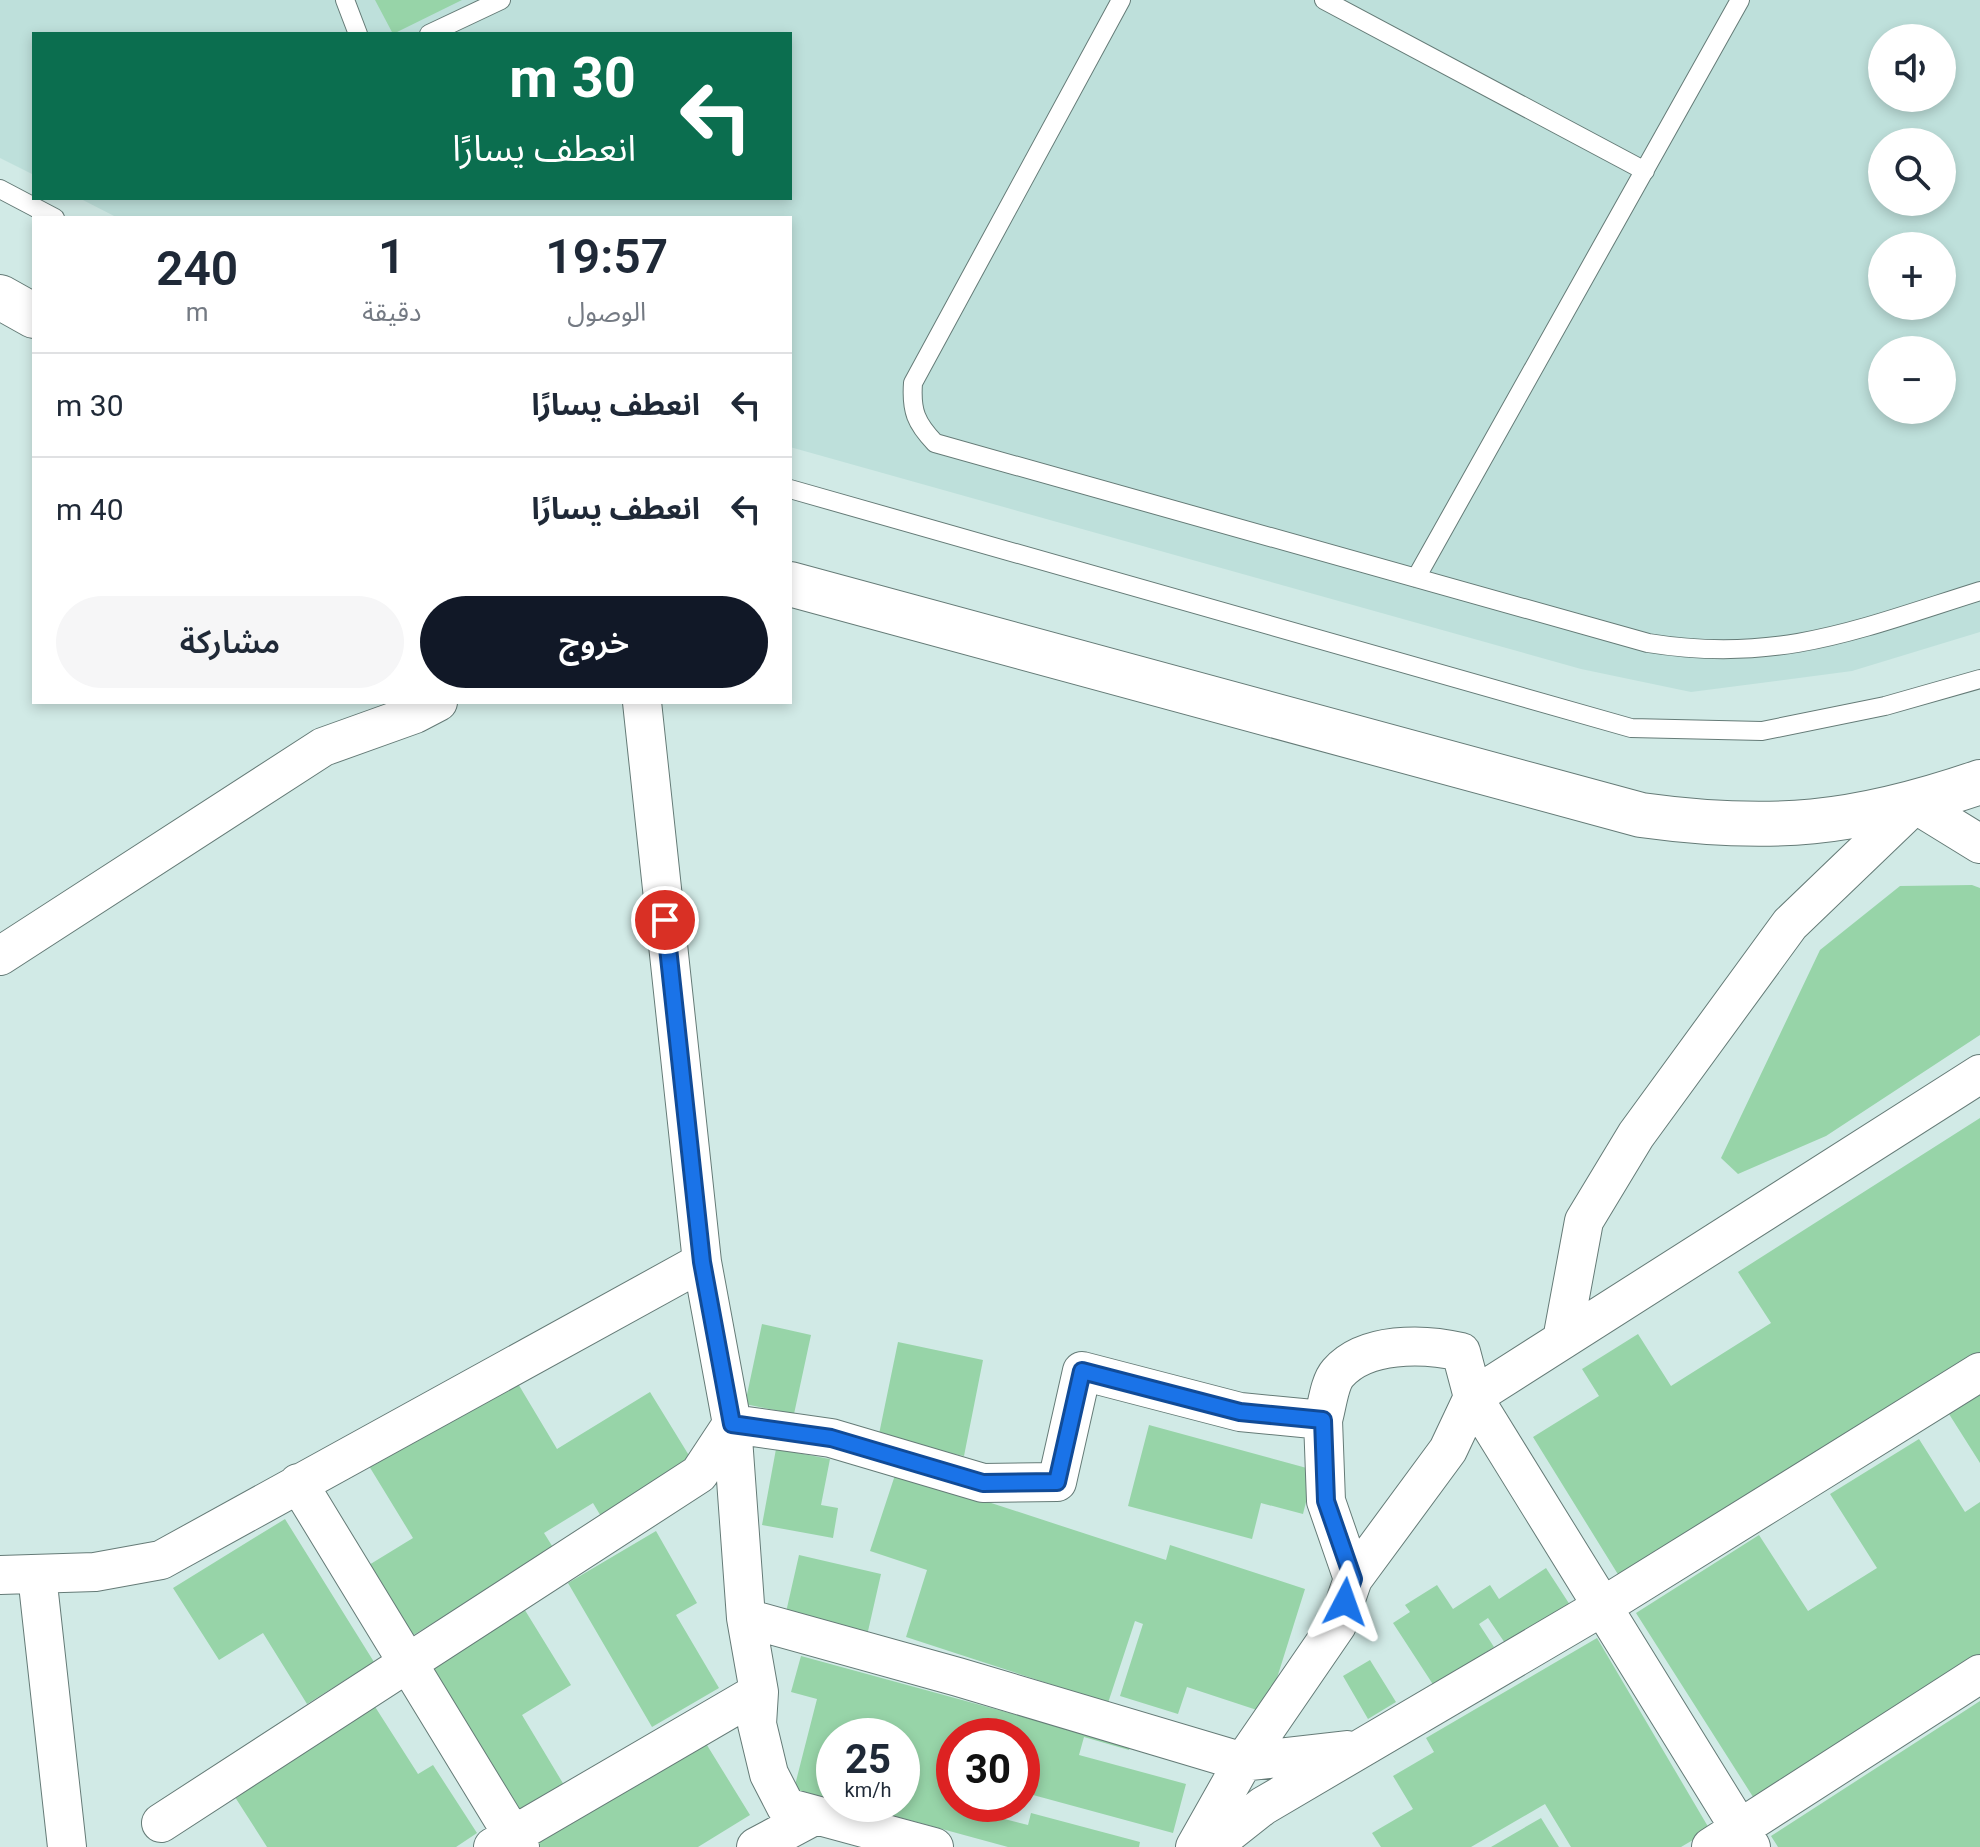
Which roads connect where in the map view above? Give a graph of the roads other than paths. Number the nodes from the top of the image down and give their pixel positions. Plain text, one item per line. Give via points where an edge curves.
1 (345, 0) edge
2 (501, 0) edge
3 (1121, 0) edge
4 (1324, 0) edge
5 (1740, 0) edge
6 (357, 32) edge
7 (433, 32) edge
8 (1645, 171) junction
9 (0, 189) edge
10 (51, 216) edge
11 (0, 297) edge
12 (32, 315) edge
13 (792, 490) edge
14 (1416, 578) junction
15 (792, 585) edge
16 (1980, 591) edge
17 (1980, 679) edge
18 (433, 704) edge
19 (642, 704) edge
20 (1980, 782) edge
21 (1915, 804) junction
22 (1980, 844) edge
23 (0, 956) edge
24 (1980, 1074) edge
25 (702, 1262) junction
26 (1562, 1340) junction
27 (1980, 1372) edge
28 (1473, 1397) junction
29 (1323, 1420) junction
30 (732, 1424) junction
31 (298, 1483) junction
32 (18, 1575) edge
33 (1353, 1579) junction
34 (1605, 1605) junction
35 (746, 1618) junction
36 (408, 1662) junction
37 (1980, 1674) edge
38 (759, 1692) junction
39 (1366, 1748) junction
40 (1243, 1762) junction
41 (812, 1817) junction
42 (161, 1823) dead end
43 (1734, 1841) edge
44 (508, 1843) edge
45 (67, 1847) edge
46 (756, 1847) edge
47 (934, 1847) edge
48 (1195, 1847) edge
49 (1211, 1847) edge

1 - 6 lane
2 - 7 lane
3 - 14 lane via 913,383 911,407 918,425 935,443
4 - 8 lane
5 - 8 lane
8 - 14 lane
9 - 10 lane
11 - 12 street
13 - 17 lane via 1631,728 1762,731 1885,706
14 - 16 lane via 1648,643 1700,651 1757,651 1822,640
15 - 21 street via 1641,815 1777,826 1844,820
18 - 23 street via 323,747
19 - 25 street
20 - 21 street
21 - 22 street
21 - 26 street via 1790,924 1636,1135 1584,1221
24 - 26 street
25 - 30 street
25 - 31 street
26 - 28 street
27 - 34 street
28 - 29 street via 1461,1352 1434,1345 1364,1353 1336,1374
28 - 33 street via 1448,1450
28 - 34 street
29 - 30 street via 1240,1412 1082,1371 1057,1482 983,1483 831,1438
29 - 33 street via 1326,1501
30 - 35 street
30 - 36 street via 699,1474
31 - 32 street via 161,1560 95,1572
31 - 36 street
32 - 45 street
33 - 40 street via 1337,1625
34 - 39 street
34 - 43 street
35 - 38 street
35 - 40 street
36 - 42 street
36 - 44 street
37 - 43 street
38 - 41 street via 757,1724 769,1774 786,1807
38 - 44 street
39 - 40 street
39 - 49 street via 1263,1806
40 - 48 street
41 - 46 street
41 - 47 street

